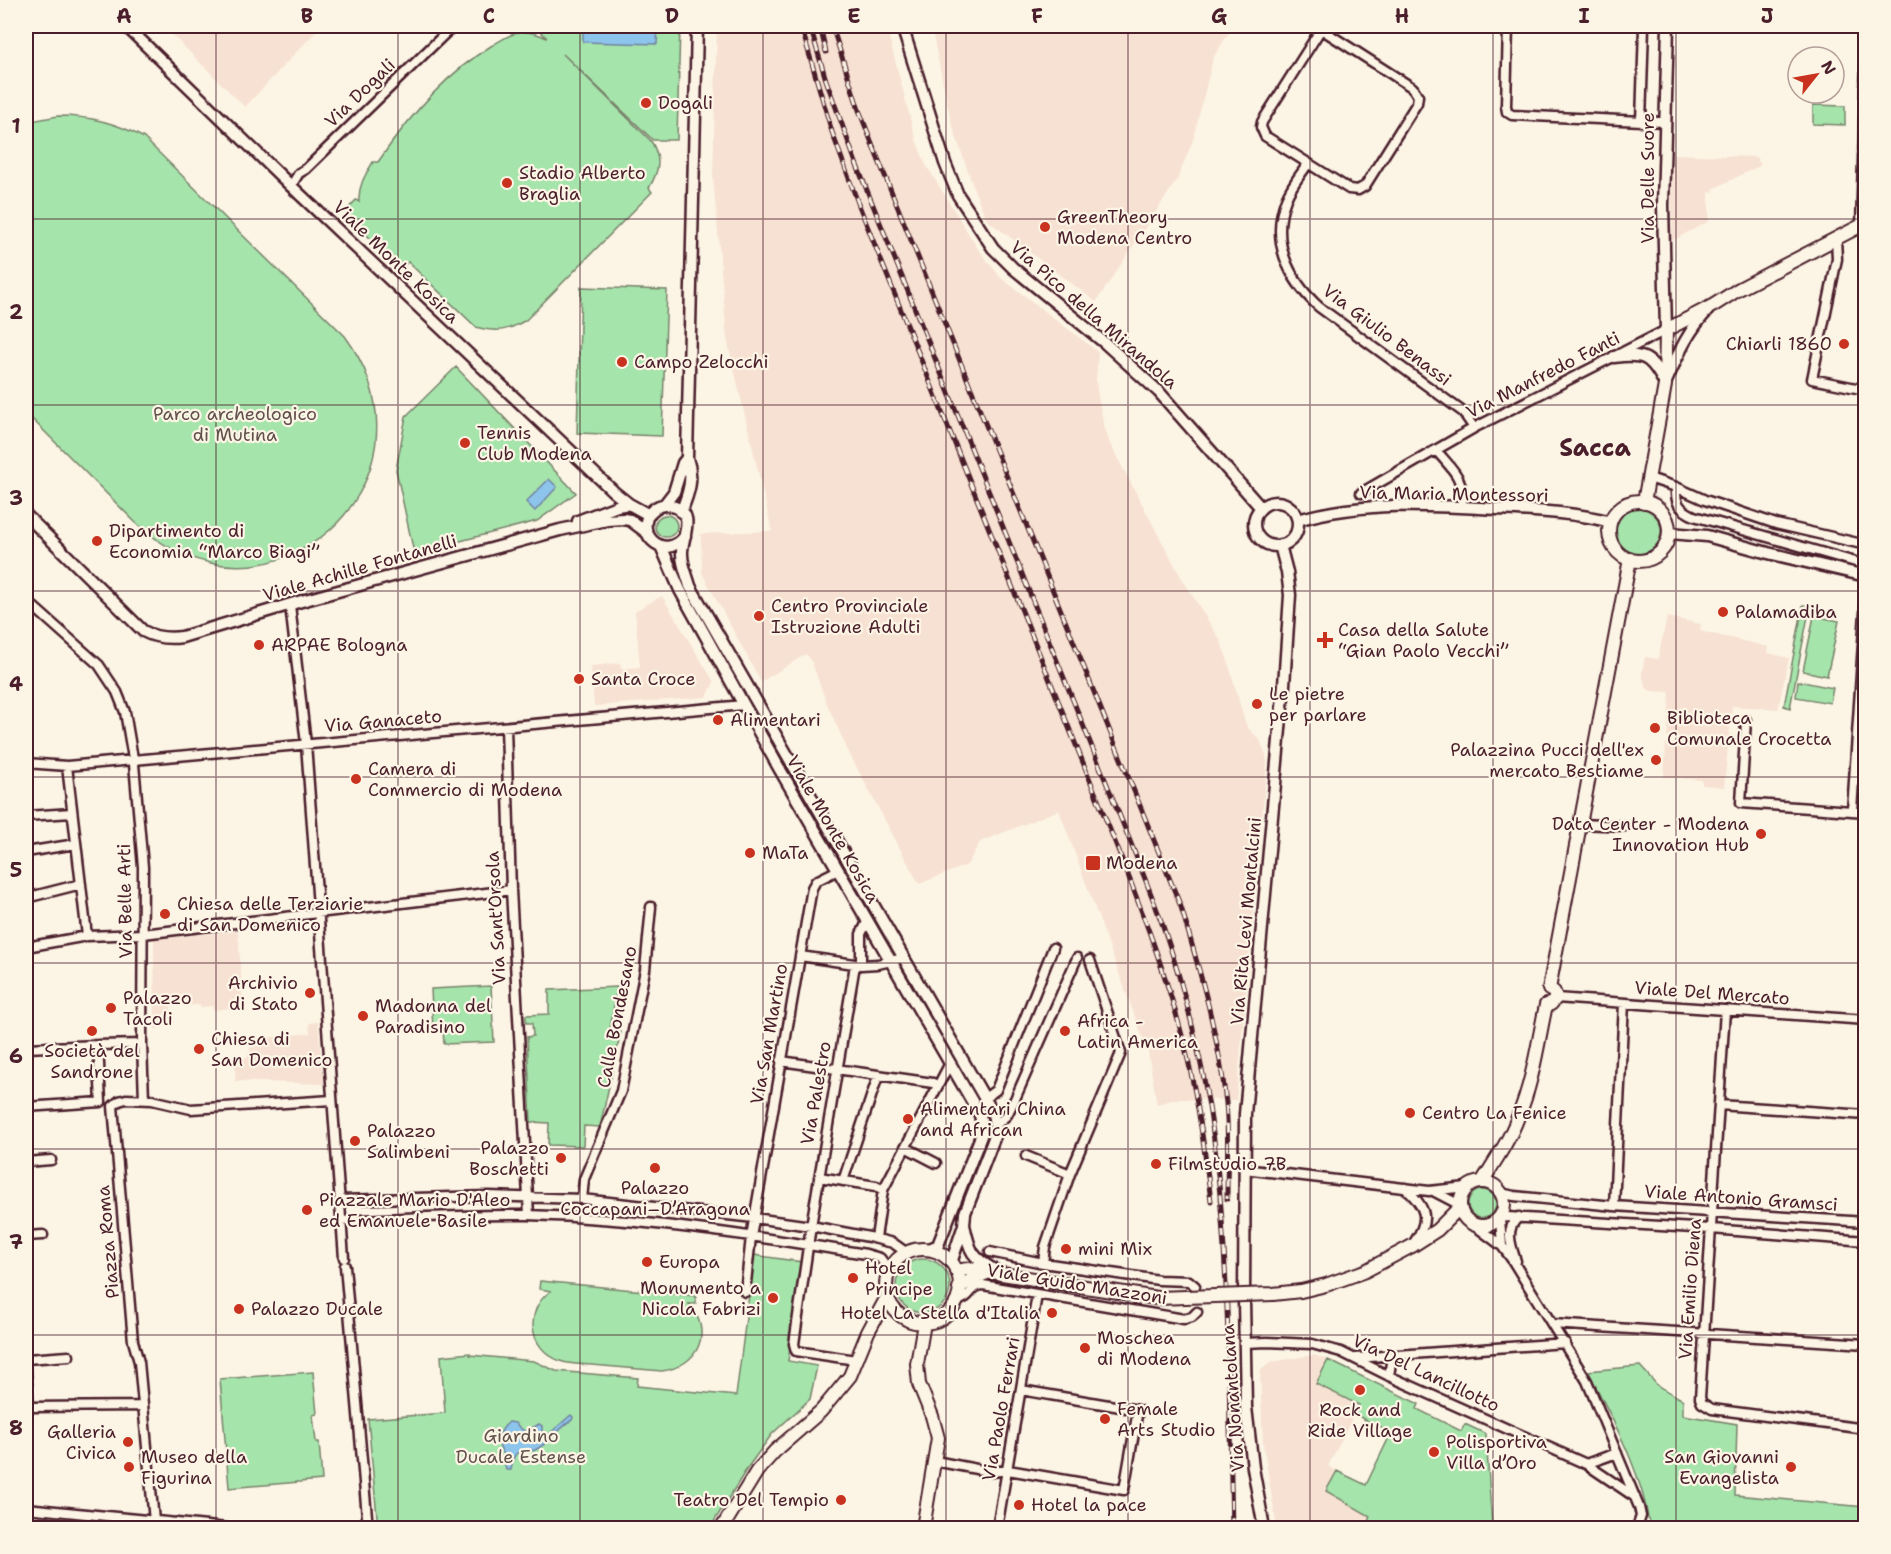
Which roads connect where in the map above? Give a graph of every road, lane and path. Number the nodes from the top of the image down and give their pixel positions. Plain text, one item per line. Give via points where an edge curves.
1 (126, 26) edge
2 (453, 26) edge
3 (697, 26) edge
4 (902, 26) edge
5 (1508, 26) edge
6 (1644, 26) edge
7 (1668, 26) edge
8 (1866, 58) edge
9 (1641, 122) junction
10 (1664, 122) junction
11 (1308, 164) junction
12 (291, 186) junction
13 (1863, 224) edge
14 (1836, 238) junction
15 (1714, 304) junction
16 (1666, 330) junction
17 (1614, 357) junction
18 (1665, 385) junction
19 (1866, 390) edge
20 (1474, 428) junction
21 (1436, 450) junction
22 (687, 458) junction
23 (1648, 478) junction
24 (1676, 487) junction
25 (1361, 493) dead end
26 (1644, 502) junction
27 (629, 504) junction
28 (664, 505) junction
29 (1462, 507) junction
30 (1261, 508) junction
31 (681, 512) junction
32 (26, 515) edge
33 (649, 515) junction
34 (1298, 520) junction
35 (1611, 522) junction
36 (560, 530) junction
37 (646, 532) junction
38 (1669, 533) junction
39 (685, 536) junction
40 (1280, 545) junction
41 (1866, 545) edge
42 (661, 546) junction
43 (1629, 559) junction
44 (1866, 566) edge
45 (1866, 576) edge
46 (1866, 597) edge
47 (28, 602) edge
48 (290, 605) junction
49 (744, 705) junction
50 (1746, 720) dead end
51 (506, 727) junction
52 (306, 744) junction
53 (133, 759) junction
54 (26, 763) edge
55 (67, 766) junction
56 (1852, 811) junction
57 (1866, 812) edge
58 (72, 813) junction
59 (26, 816) edge
60 (1581, 824) junction
61 (1625, 826) dead end
62 (76, 844) junction
63 (26, 852) edge
64 (837, 870) junction
65 (81, 884) junction
66 (511, 890) junction
67 (26, 898) edge
68 (651, 907) dead end
69 (319, 914) junction
70 (867, 922) junction
71 (143, 934) junction
72 (87, 936) junction
73 (26, 947) edge
74 (1053, 948) dead end
75 (800, 956) junction
76 (904, 958) junction
77 (1077, 958) dead end
78 (1090, 960) dead end
79 (890, 962) junction
80 (858, 965) junction
81 (1550, 997) junction
82 (1624, 1003) junction
83 (1725, 1010) junction
84 (1866, 1020) edge
85 (142, 1044) junction
86 (98, 1045) junction
87 (26, 1048) edge
88 (781, 1061) junction
89 (950, 1063) junction
90 (837, 1070) junction
91 (878, 1076) junction
92 (933, 1083) dead end
93 (144, 1098) junction
94 (985, 1098) junction
95 (332, 1100) junction
96 (1719, 1105) junction
97 (26, 1107) edge
98 (1866, 1115) edge
99 (996, 1125) junction
100 (905, 1147) junction
101 (1026, 1156) dead end
102 (51, 1160) dead end
103 (26, 1162) edge
104 (936, 1163) dead end
105 (1244, 1169) junction
106 (1070, 1174) junction
107 (819, 1177) junction
108 (843, 1181) junction
109 (1482, 1182) junction
110 (1467, 1187) junction
111 (1405, 1188) junction
112 (883, 1190) junction
113 (1432, 1191) junction
114 (1501, 1193) junction
115 (528, 1197) junction
116 (582, 1199) junction
117 (339, 1200) junction
118 (1460, 1206) junction
119 (1614, 1206) junction
120 (1712, 1212) junction
121 (528, 1215) junction
122 (1519, 1217) junction
123 (754, 1218) junction
124 (1500, 1218) junction
125 (341, 1221) junction
126 (1866, 1222) edge
127 (1472, 1224) junction
128 (964, 1225) junction
129 (810, 1226) junction
130 (1711, 1229) junction
131 (1437, 1230) junction
132 (43, 1235) dead end
133 (26, 1236) edge
134 (751, 1237) junction
135 (876, 1238) junction
136 (1866, 1240) edge
137 (808, 1245) junction
138 (1412, 1246) junction
139 (1502, 1246) junction
140 (928, 1250) junction
141 (990, 1252) dead end
142 (907, 1253) junction
143 (1043, 1263) junction
144 (954, 1267) junction
145 (1517, 1267) junction
146 (890, 1270) junction
147 (996, 1273) junction
148 (1195, 1286) dead end
149 (959, 1288) junction
150 (745, 1292) dead end
151 (1037, 1295) junction
152 (887, 1297) junction
153 (1244, 1300) joint
154 (956, 1302) junction
155 (1197, 1312) dead end
156 (924, 1323) junction
157 (1552, 1324) junction
158 (1703, 1333) junction
159 (1245, 1343) junction
160 (1565, 1343) junction
161 (1866, 1344) edge
162 (69, 1356) dead end
163 (1392, 1356) junction
164 (1354, 1358) junction
165 (26, 1359) edge
166 (856, 1360) junction
167 (26, 1371) edge
168 (1389, 1376) junction
169 (1021, 1389) junction
170 (143, 1406) junction
171 (1866, 1429) edge
172 (1617, 1453) junction
173 (935, 1461) junction
174 (1586, 1464) junction
175 (1008, 1470) junction
176 (1635, 1497) junction
177 (26, 1508) edge
178 (114, 1517) junction
179 (154, 1521) junction
180 (113, 1528) edge
181 (227, 1528) edge
182 (369, 1528) edge
183 (722, 1528) edge
184 (923, 1528) edge
185 (997, 1528) edge
186 (1264, 1528) edge
187 (1633, 1528) edge

1 - 12 street, Viale Monte Kosica
2 - 12 street, Via Dogali via 298,173
3 - 22 street
4 - 30 street, Via Pico della Mirandola via 945,164 958,195 993,248 1159,392
5 - 9 street via 1507,112
6 - 9 street
7 - 10 street, Via Delle Suore
8 - 13 street
9 - 10 street
10 - 16 street, Via Delle Suore
11 - 11 street via 1349,189 1362,188 1418,99 1413,88 1321,29 1261,128 1265,136
11 - 20 street, Via Giulio Benassi via 1287,198 1280,226 1285,261 1299,286 1319,307 1463,412
12 - 27 street, Viale Monte Kosica
13 - 14 main road
14 - 15 main road
14 - 19 street via 1837,259 1812,379
15 - 16 main road
15 - 18 street via 1696,322
16 - 17 street, Via Manfredo Fanti
16 - 18 main road
17 - 18 street via 1644,357 1655,366
17 - 20 street, Via Manfredo Fanti
18 - 23 main road
20 - 21 street, Via Manfredo Fanti
21 - 25 street, Via Manfredo Fanti
21 - 29 street via 1459,478
22 - 28 street via 674,492
22 - 31 street via 691,482
23 - 24 street
23 - 26 main road
24 - 41 street via 1776,524
24 - 44 street via 1678,506 1694,516
26 - 35 main road via 1621,507
26 - 38 main road via 1660,510
27 - 33 street, Viale Monte Kosica
27 - 36 street, Viale Achille Fontanelli via 599,512
28 - 31 street
28 - 33 street
29 - 34 street, Via Maria Montessori via 1361,507
29 - 35 street, Via Maria Montessori via 1574,513
30 - 34 street via 1283,503 1293,509
30 - 40 street via 1254,525 1258,537 1268,544
31 - 39 street, Viale Monte Kosica via 687,523
32 - 48 street, Viale Achille Fontanelli via 143,631 156,637 182,637
33 - 37 street
34 - 40 street via 1294,536
35 - 43 main road via 1609,534 1614,547
36 - 37 street, Viale Achille Fontanelli via 623,519
36 - 48 street, Viale Achille Fontanelli
37 - 42 street, Viale Monte Kosica
38 - 43 main road via 1658,554 1644,560
38 - 45 street via 1707,536
39 - 42 street via 675,545
39 - 76 street, Viale Monte Kosica via 681,552 690,586
40 - 105 street, Via Rita Levi Montalcini via 1290,595 1245,1114
42 - 49 street, Viale Monte Kosica via 680,590
43 - 60 main road
46 - 56 street
47 - 53 street, Via Belle Arti via 99,665 111,681 125,712
48 - 52 street
49 - 51 street, Via Ganaceto
49 - 64 street, Viale Monte Kosica
50 - 56 street via 1741,803
51 - 52 street, Via Ganaceto
51 - 66 street, Via Sant'Orsola
52 - 53 street, Via Ganaceto
52 - 69 street
53 - 55 street, Via Ganaceto
53 - 71 street, Via Belle Arti via 143,867
54 - 55 street, Via Ganaceto
55 - 58 street
56 - 57 street
58 - 59 street
58 - 62 street
60 - 61 street
60 - 81 main road
62 - 63 street
62 - 65 street
64 - 70 street, Viale Monte Kosica
64 - 75 street, Via San Martino via 813,884
65 - 67 street
65 - 72 street
66 - 69 street
66 - 115 street, Via Sant'Orsola
68 - 116 street, Calle Bondesano via 645,970 621,1091 584,1179
69 - 71 street
69 - 95 street
70 - 79 street, Viale Monte Kosica
70 - 80 street, Via Palestro via 861,934
71 - 72 street
71 - 85 street, Via Belle Arti
72 - 73 street
74 - 94 street via 996,1090
75 - 80 street
75 - 88 street, Via San Martino
76 - 79 street
76 - 94 street, Viale Monte Kosica
77 - 99 street via 1015,1099
78 - 106 street via 1121,1053
79 - 80 street
79 - 89 street, Viale Monte Kosica
80 - 90 street, Via Palestro
81 - 82 street, Viale Del Mercato
81 - 109 main road via 1524,1103 1512,1133
82 - 83 street, Viale Del Mercato
82 - 119 street
83 - 84 street, Viale Del Mercato
83 - 96 street, Via Emilio Diena
85 - 86 street
85 - 93 street, Via Belle Arti
86 - 87 street
86 - 97 street via 101,1102
88 - 90 street
88 - 123 street, Via San Martino
89 - 100 street
89 - 140 street, Viale Monte Kosica via 975,1105 982,1125 981,1136 938,1245
90 - 91 street
90 - 107 street, Via Palestro
91 - 92 street
91 - 108 street
93 - 95 street via 191,1109
93 - 170 street, Piazza Roma via 126,1099 113,1106
94 - 99 street, Viale Monte Kosica
95 - 117 street
96 - 98 street
96 - 120 street, Via Emilio Diena
99 - 128 street
100 - 104 street
100 - 112 street
101 - 106 street
102 - 103 street
105 - 111 street
105 - 153 street, Via Rita Levi Montalcini
106 - 143 street via 1045,1246
107 - 108 street
107 - 129 street, Via Palestro
108 - 112 street
109 - 110 main road
109 - 114 main road via 1495,1186
110 - 113 street
110 - 118 main road
111 - 113 street
111 - 138 street via 1419,1202 1424,1216 1422,1231
112 - 135 street
113 - 118 street
114 - 119 street, Viale Antonio Gramsci
114 - 124 main road via 1504,1207
115 - 116 street
115 - 117 street
115 - 121 street, Via Sant'Orsola
116 - 123 street
117 - 125 street
118 - 127 main road via 1463,1216
118 - 131 main road
119 - 120 street, Viale Antonio Gramsci
120 - 126 street, Viale Antonio Gramsci
120 - 130 street, Via Emilio Diena
121 - 125 street
121 - 134 street via 622,1221
122 - 124 street, Viale Antonio Gramsci
122 - 130 street, Viale Antonio Gramsci
122 - 145 street via 1510,1230
123 - 129 street
123 - 134 street, Via San Martino
124 - 127 main road via 1487,1226
124 - 139 street
125 - 182 street
127 - 131 main road
127 - 139 street
128 - 144 street
128 - 147 street via 976,1259
129 - 135 street
129 - 137 street, Via Palestro
130 - 136 street, Viale Antonio Gramsci
130 - 158 street, Via Emilio Diena
131 - 138 main road, Viale Guido Mazzoni
132 - 133 street
134 - 137 street
134 - 150 street, Via San Martino
135 - 142 street
137 - 146 street via 874,1256
137 - 166 street, Via Palestro via 794,1348
138 - 147 main road, Viale Guido Mazzoni, bridge via 1365,1271 1326,1285 1274,1294 1157,1298
139 - 145 street
140 - 142 main road
140 - 144 main road via 942,1255
141 - 143 street, Viale Guido Mazzoni
142 - 146 main road
143 - 148 street, Viale Guido Mazzoni via 1189,1281
144 - 147 main road, Viale Guido Mazzoni
144 - 149 main road
145 - 157 street
146 - 152 main road
147 - 149 main road, Viale Guido Mazzoni via 974,1278
149 - 154 main road
151 - 154 street, Viale Guido Mazzoni via 980,1285 966,1299
151 - 155 street, Viale Guido Mazzoni via 1184,1319
151 - 169 street, Via Paolo Ferrari
152 - 156 main road via 900,1315
152 - 166 main road
153 - 159 street, Via Nonantolana
154 - 156 main road via 941,1318
156 - 173 main road via 918,1378 936,1428
157 - 158 street
157 - 160 street
158 - 161 street
158 - 171 street, Via Emilio Diena via 1700,1398 1706,1407
159 - 164 street, Via Del Lancillotto via 1312,1344
159 - 186 street, Via Nonantolana via 1246,1407
160 - 163 street
160 - 172 street via 1587,1381
162 - 165 street
163 - 164 street
163 - 168 street
164 - 168 street, Via Del Lancillotto
166 - 183 main road via 838,1392 757,1471
167 - 170 street via 28,1407
168 - 174 street, Via Del Lancillotto
169 - 175 street, Via Paolo Ferrari
169 - 175 street via 1138,1410 1124,1490
170 - 179 street, Piazza Roma
172 - 174 street
172 - 176 street
173 - 175 street via 992,1472
173 - 184 main road
174 - 176 street, Via Del Lancillotto
175 - 185 street, Via Paolo Ferrari
176 - 187 street via 1641,1516
177 - 178 street
178 - 179 street
178 - 180 street
179 - 181 street

